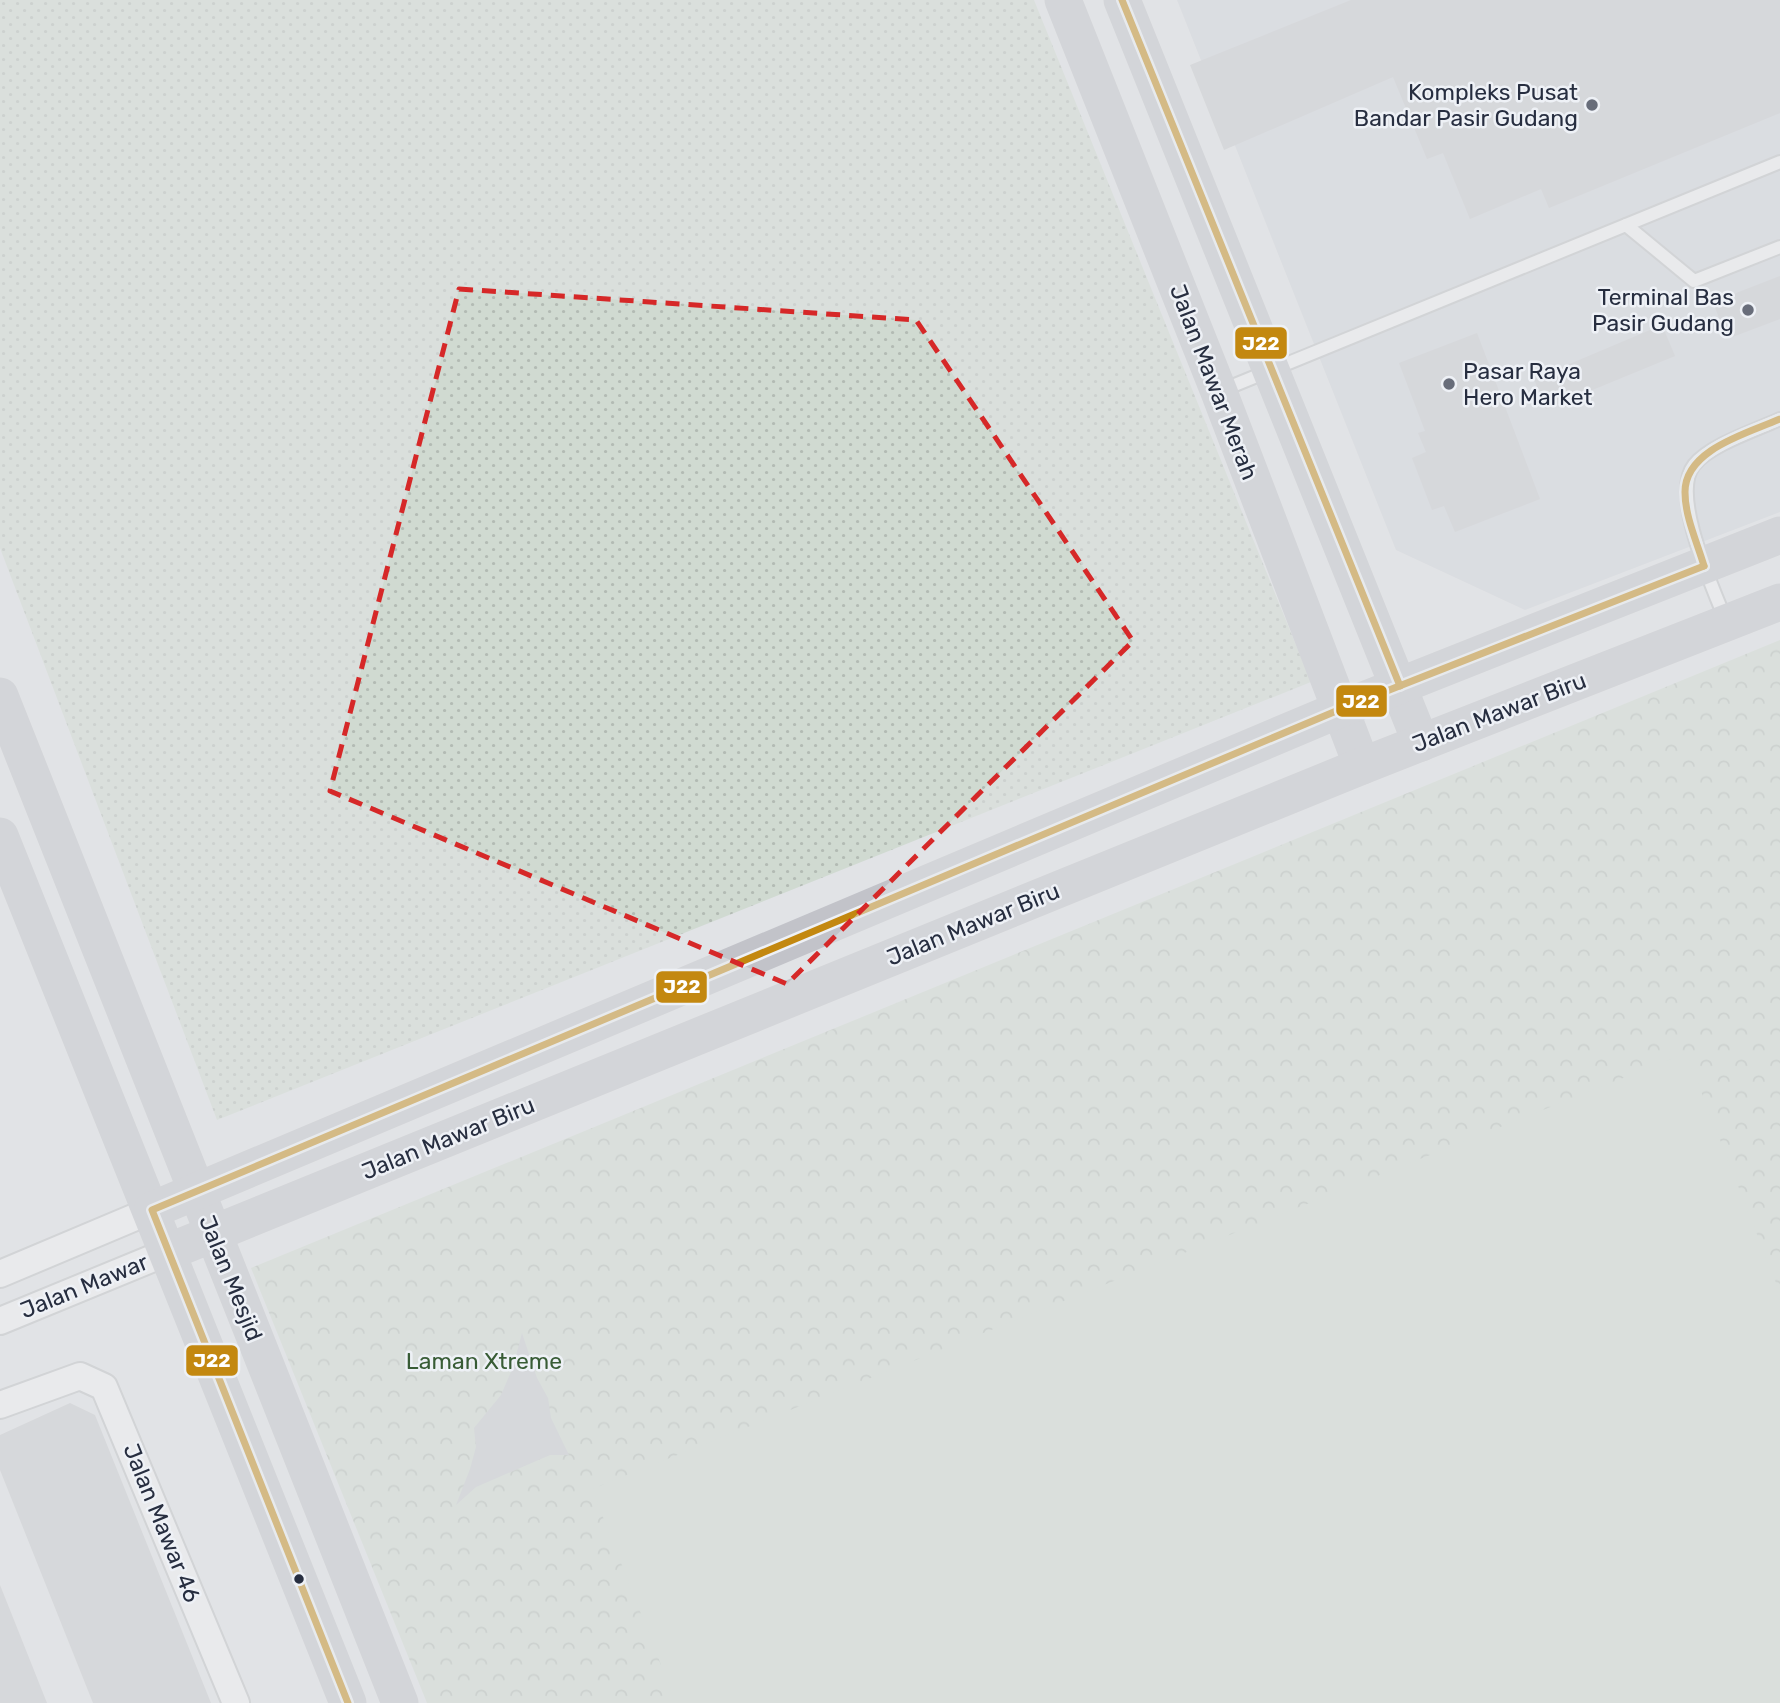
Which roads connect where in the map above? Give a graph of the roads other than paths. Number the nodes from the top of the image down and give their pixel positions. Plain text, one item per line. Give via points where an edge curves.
1 (1063, 0) edge
2 (1122, 0) edge
3 (1780, 162) edge
4 (1626, 225) junction
5 (1780, 247) edge
6 (1272, 369) junction
7 (1219, 391) junction
8 (1780, 419) edge
9 (1780, 535) edge
10 (1704, 566) junction
11 (1780, 602) edge
12 (1727, 623) junction
13 (1399, 686) junction
14 (0, 696) edge
15 (1341, 709) junction
16 (1421, 743) junction
17 (1362, 766) junction
18 (0, 836) edge
19 (197, 1191) junction
20 (152, 1210) junction
21 (214, 1234) junction
22 (168, 1252) junction
23 (0, 1274) edge
24 (0, 1321) edge
25 (0, 1405) edge
26 (236, 1703) edge
27 (348, 1703) edge
28 (400, 1703) edge

1 - 7 street, Jalan Mawar Merah
2 - 6 street
3 - 4 lane
4 - 5 lane via 1694,281
4 - 6 lane
6 - 7 lane
6 - 13 street
7 - 15 street, Jalan Mawar Merah
8 - 10 lane via 1710,452 1690,472 1686,499
9 - 10 street, Jalan Mawar Biru
10 - 12 lane
10 - 13 street, Jalan Mawar Biru
11 - 12 street, Jalan Mawar Biru
12 - 16 street, Jalan Mawar Biru
13 - 15 street, Jalan Mawar Biru
13 - 16 street
14 - 19 street, Jalan Mesjid
15 - 17 street, Jalan Mawar Merah
15 - 19 street, Jalan Mawar Biru
16 - 17 street, Jalan Mawar Biru
17 - 21 street, Jalan Mawar Biru
18 - 20 street
19 - 20 street, Jalan Mawar Biru
19 - 21 street, Jalan Mesjid
20 - 22 street
20 - 23 street, Jalan Mawar
21 - 22 street, Jalan Mawar Biru
21 - 28 street, Jalan Mesjid
22 - 24 street, Jalan Mawar
22 - 27 street
25 - 26 street, Jalan Mawar 46 via 80,1377 104,1387

